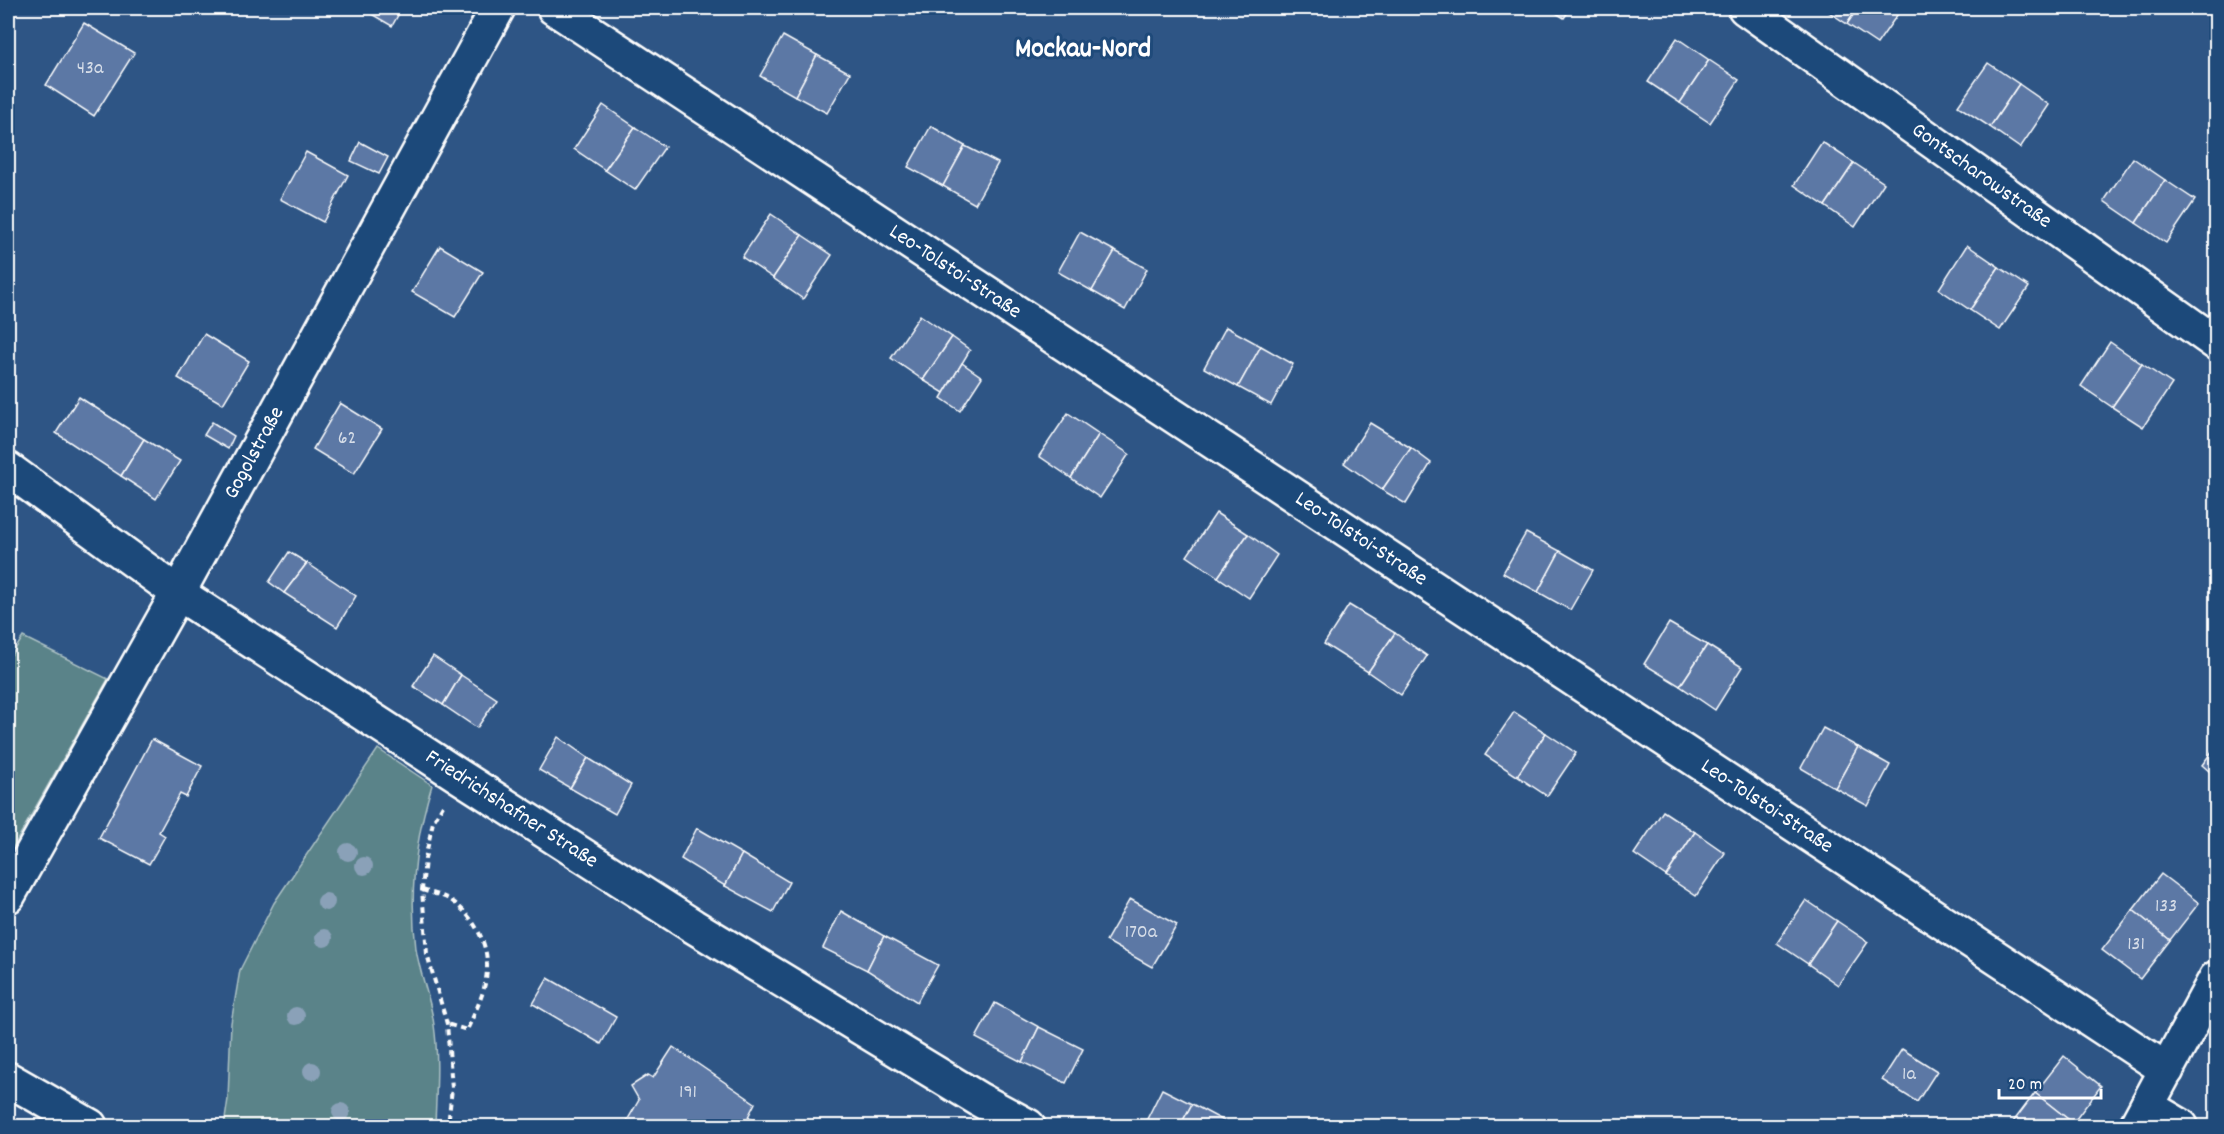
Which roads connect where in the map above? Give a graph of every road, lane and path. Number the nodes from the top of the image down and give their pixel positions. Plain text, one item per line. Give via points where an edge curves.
1 (498, 8) edge
2 (554, 8) edge
3 (1745, 8) edge
4 (2217, 343) edge
5 (8, 469) edge
6 (178, 593) junction
7 (459, 776) junction
8 (423, 890) junction
9 (8, 896) edge
10 (2217, 978) edge
11 (447, 1024) junction
12 (2167, 1070) junction
13 (8, 1079) edge
14 (2141, 1116) edge
15 (90, 1126) edge
16 (448, 1126) edge
17 (1028, 1126) edge
18 (2181, 1126) edge

1 - 6 street, Gogolstraße
2 - 12 street, Leo-Tolstoi-Straße
3 - 4 street, Gontscharowstraße
5 - 6 street, Friedrichshafner Straße
6 - 7 street, Friedrichshafner Straße
6 - 9 street, Gogolstraße
7 - 8 path via 433,822
7 - 17 street, Friedrichshafner Straße via 693,926
8 - 11 path via 426,954
8 - 11 path via 448,899 471,919 482,940 487,965 480,1000 467,1030
10 - 12 street
11 - 16 path via 452,1088
12 - 14 street
13 - 15 street
14 - 18 street

